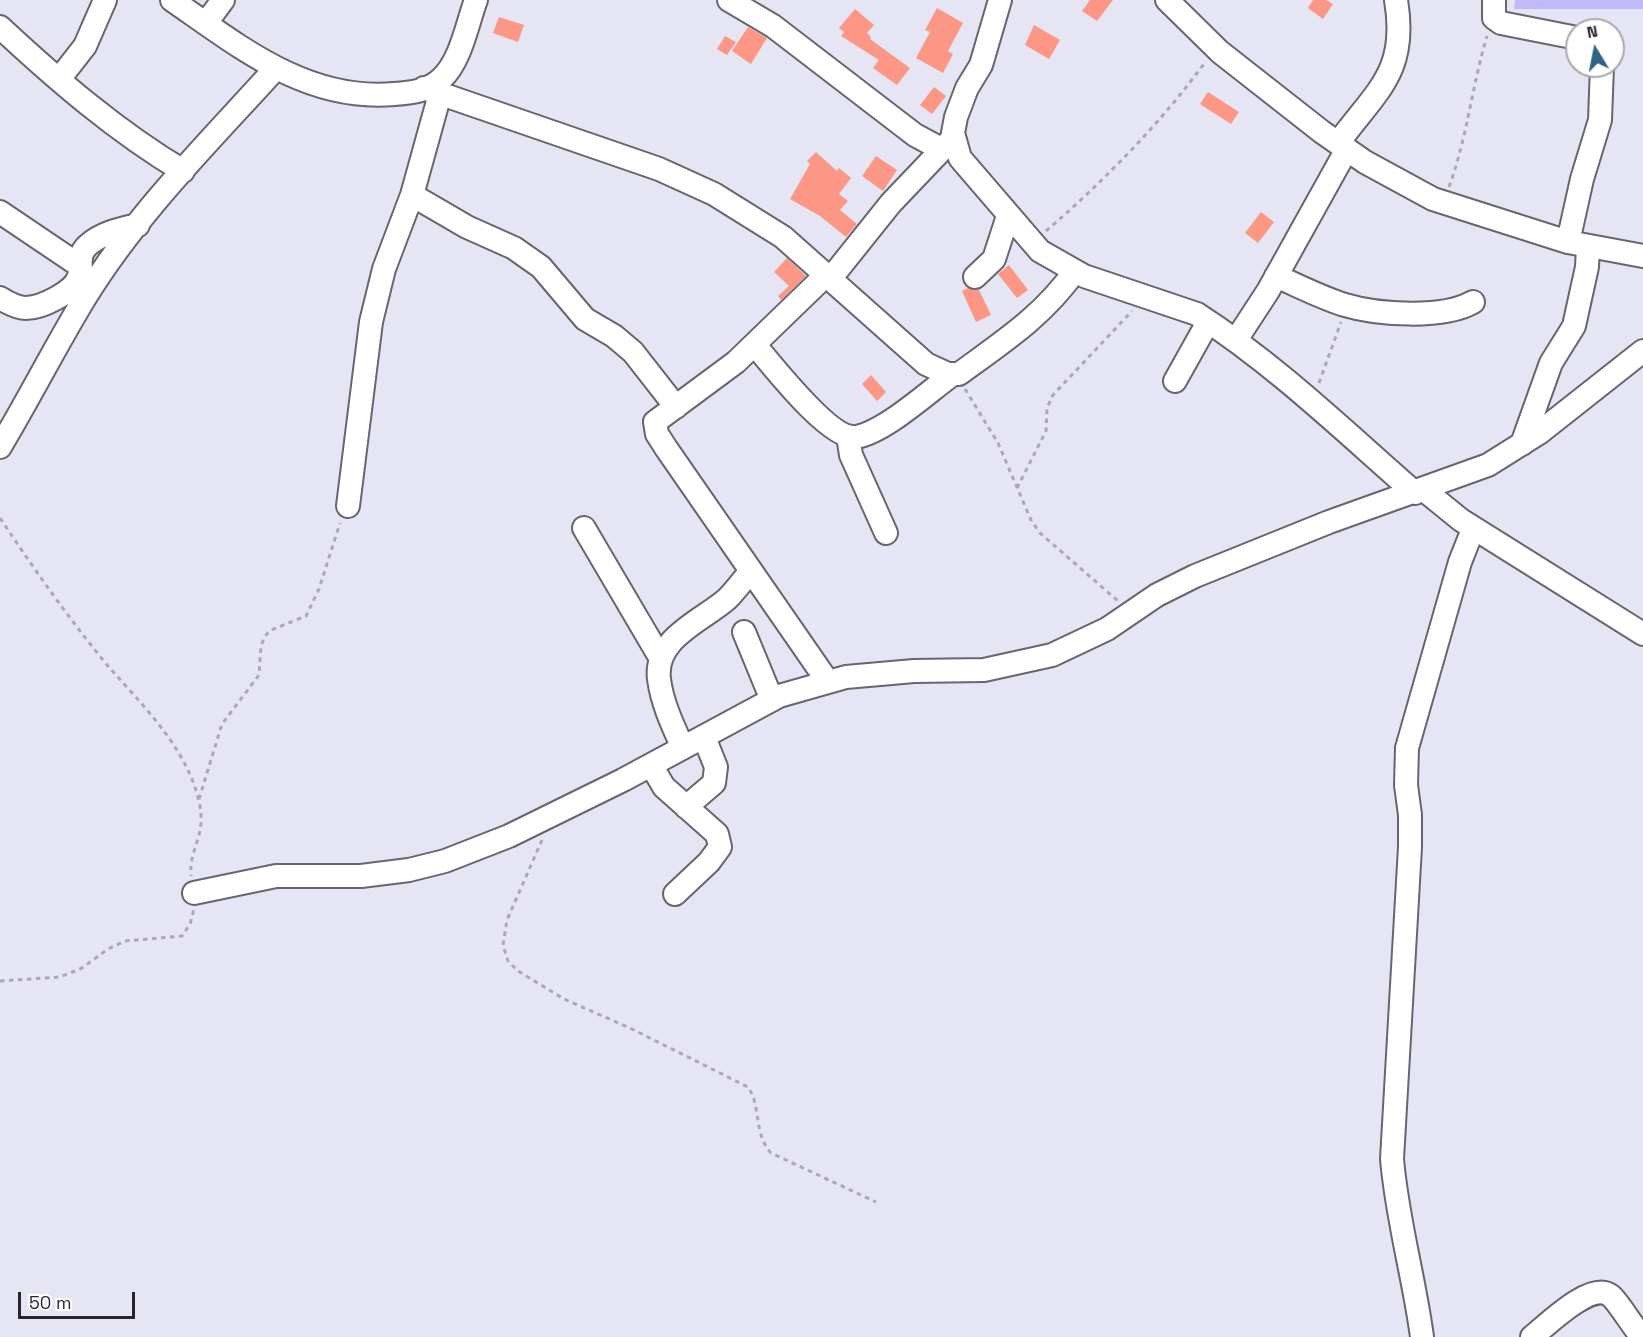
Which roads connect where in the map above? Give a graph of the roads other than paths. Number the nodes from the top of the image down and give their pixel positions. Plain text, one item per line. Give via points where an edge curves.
1 (105, 0) edge
2 (172, 0) edge
3 (223, 0) edge
4 (476, 0) edge
5 (729, 0) edge
6 (1000, 0) edge
7 (1167, 0) edge
8 (1396, 0) edge
9 (1494, 9) edge
10 (206, 23) junction
11 (0, 27) edge
12 (1565, 36) edge
13 (276, 68) junction
14 (60, 78) junction
15 (1602, 78) edge
16 (432, 91) junction
17 (947, 143) junction
18 (1342, 146) junction
19 (183, 171) junction
20 (412, 195) junction
21 (0, 212) edge
22 (1008, 216) junction
23 (138, 225) junction
24 (1578, 244) junction
25 (1643, 256) edge
26 (80, 267) junction
27 (1075, 271) junction
28 (829, 276) junction
29 (1276, 276) junction
30 (975, 277) dead end
31 (0, 298) edge
32 (1473, 302) dead end
33 (1208, 322) junction
34 (1236, 340) junction
35 (755, 345) junction
36 (1643, 351) edge
37 (956, 374) junction
38 (1175, 381) dead end
39 (676, 407) junction
40 (848, 436) junction
41 (1522, 444) junction
42 (0, 447) edge
43 (1420, 491) junction
44 (348, 506) road end
45 (584, 528) dead end
46 (1473, 529) junction
47 (886, 533) dead end
48 (751, 571) junction
49 (1641, 631) edge
50 (744, 632) dead end
51 (660, 659) junction
52 (828, 682) junction
53 (772, 700) junction
54 (704, 737) junction
55 (683, 748) junction
56 (651, 765) junction
57 (686, 807) junction
58 (194, 893) road end
59 (675, 894) dead end
60 (1422, 1337) edge
61 (1532, 1337) edge
62 (1642, 1337) edge

1 - 14 street via 85,46
2 - 10 street
3 - 10 street
4 - 16 street via 454,61
5 - 17 street via 772,26 915,135
6 - 17 street via 981,65 967,88
7 - 18 street via 1261,86
8 - 18 street via 1400,40 1387,80
9 - 12 street via 1501,23
10 - 13 street
11 - 14 street
13 - 16 street via 313,86 345,94
13 - 19 street
14 - 19 street via 95,111
15 - 24 street via 1600,120 1582,179
16 - 20 street
16 - 28 street via 659,169 714,194 783,237
17 - 22 street
17 - 28 street
18 - 24 street via 1443,202
18 - 29 street
19 - 23 street
20 - 39 street via 514,248 541,267 585,319 633,352
20 - 44 street via 384,269 371,322
21 - 26 street
22 - 27 street via 1040,251
22 - 30 street via 994,259
23 - 26 street via 112,231 89,244 82,252
23 - 42 street via 86,295
24 - 25 street
24 - 41 street via 1587,267 1575,326 1551,363
26 - 31 street via 75,284 34,307 23,308
27 - 33 street via 1197,314
27 - 37 street via 1028,325
28 - 35 street
28 - 37 street via 926,364 937,371
29 - 32 street via 1346,306 1443,313 1461,310
29 - 34 street
33 - 34 street
33 - 38 street
34 - 43 street
35 - 39 street
35 - 40 street via 812,409
36 - 41 street
37 - 40 street via 867,434
39 - 48 street via 655,422 657,434
40 - 47 street via 851,455
41 - 43 street via 1488,465
43 - 46 street
43 - 52 street via 1242,556 1157,595 1107,629 1052,656 984,670 878,674
45 - 51 street
46 - 49 street
46 - 60 street via 1407,748 1410,847 1392,1159 1395,1197
48 - 51 street via 726,599 687,627
48 - 52 street
50 - 53 street
51 - 55 street via 662,697
52 - 53 street
53 - 54 street
54 - 55 street
54 - 57 street via 716,767 714,783
55 - 56 street
56 - 57 street via 664,787
56 - 58 street via 509,836 445,861 361,876 276,876
57 - 59 street via 717,834 720,847
61 - 62 street via 1572,1304 1601,1292 1610,1295

